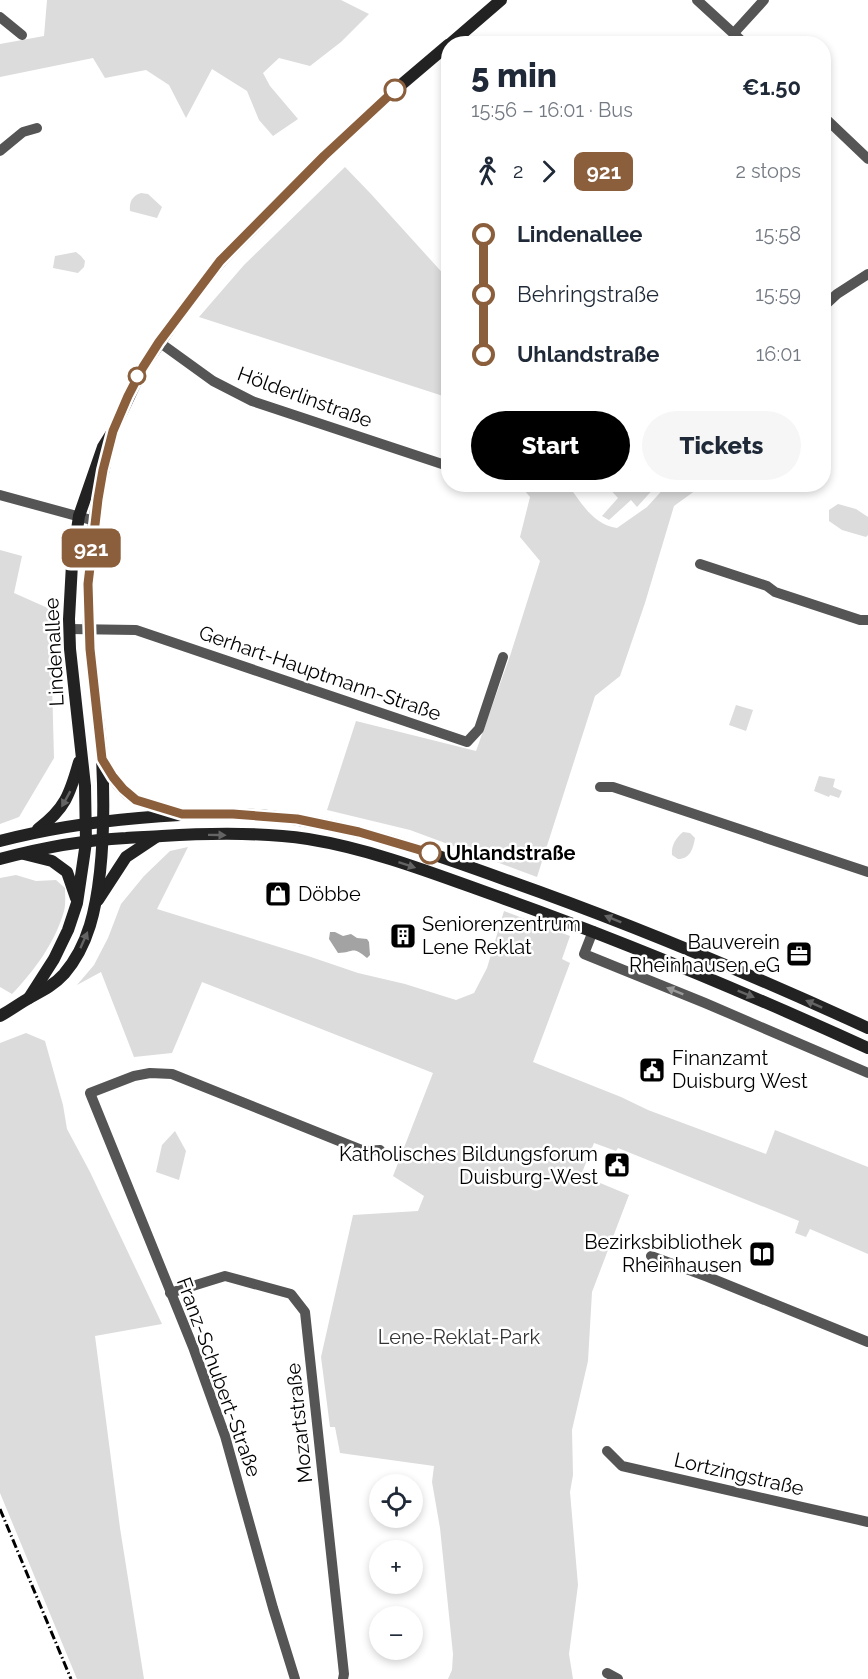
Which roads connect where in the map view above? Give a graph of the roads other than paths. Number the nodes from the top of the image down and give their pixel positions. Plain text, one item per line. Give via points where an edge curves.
1 (501, 0) edge
2 (697, 0) edge
3 (764, 0) edge
4 (0, 17) edge
5 (734, 33) junction
6 (22, 35) dead end
7 (461, 36) edge
8 (737, 36) edge
9 (441, 53) edge
10 (831, 124) edge
11 (37, 128) dead end
12 (0, 151) edge
13 (868, 159) edge
14 (868, 274) edge
15 (831, 300) edge
16 (159, 342) junction
17 (113, 431) junction
18 (441, 464) edge
19 (0, 495) edge
20 (79, 516) junction
21 (95, 520) junction
22 (700, 564) dead end
23 (868, 620) edge
24 (69, 629) junction
25 (89, 629) junction
26 (503, 657) dead end
27 (81, 755) junction
28 (102, 759) junction
29 (600, 787) dead end
30 (182, 814) junction
31 (103, 821) junction
32 (86, 823) junction
33 (35, 832) junction
34 (158, 837) junction
35 (102, 840) junction
36 (0, 841) edge
37 (86, 842) junction
38 (23, 853) junction
39 (0, 860) edge
40 (868, 872) edge
41 (77, 903) junction
42 (96, 904) junction
43 (593, 932) junction
44 (29, 998) junction
45 (0, 1016) edge
46 (868, 1028) edge
47 (868, 1048) edge
48 (867, 1069) edge
49 (380, 1150) dead end
50 (651, 1256) dead end
51 (171, 1293) junction
52 (868, 1342) edge
53 (608, 1450) dead end
54 (868, 1522) edge
55 (607, 1673) dead end
56 (295, 1679) edge
57 (343, 1679) edge
58 (618, 1679) edge

1 - 7 main road, Lindenallee
2 - 5 street
3 - 5 street
4 - 6 street
5 - 8 street
9 - 16 main road, Lindenallee via 324,156 243,237
10 - 13 street
11 - 12 street via 23,132
14 - 15 street
16 - 17 main road, Lindenallee via 137,376
16 - 18 street, Hölderlinstraße via 213,381 252,401
17 - 20 main road, Lindenallee via 103,447
17 - 21 main road, Lindenallee
19 - 20 street
20 - 21 street
20 - 24 main road, Lindenallee
21 - 25 main road, Lindenallee via 88,584
22 - 23 street
24 - 25 street, Gerhart-Hauptmann-Straße
24 - 27 main road, Lindenallee
25 - 26 street, Gerhart-Hauptmann-Straße via 136,630 467,742 479,729
25 - 28 main road, Lindenallee
27 - 32 main road, Lindenallee
27 -> 33 main road via 64,804
28 - 30 main road via 113,777 136,800
28 - 31 main road, Lindenallee
29 - 40 street
30 - 31 main road
46 -> 30 main road via 592,911 395,842 297,819
31 - 32 main road
31 - 35 main road, Lindenallee
32 - 33 main road
32 - 37 main road, Lindenallee
33 - 36 main road
34 - 35 main road
34 - 42 main road via 126,857
34 -> 43 main road via 259,835 330,843 399,862
35 - 37 main road
35 - 42 main road, Lindenallee
37 - 38 main road
37 - 41 main road, Lindenallee
38 - 39 main road
38 - 41 main road via 52,861 67,872
41 - 44 main road, Lindenallee via 54,959
44 -> 42 main road via 48,989 64,974 84,941
43 -> 47 main road
48 -> 43 street via 584,954
44 - 45 main road
49 - 51 street, Franz-Schubert-Straße via 364,1151 172,1074 134,1076 90,1093
50 - 52 street
51 - 56 street, Franz-Schubert-Straße via 225,1436
51 - 57 street, Mozartstraße via 225,1276 291,1294 305,1312
53 - 54 street, Lortzingstraße via 622,1466
55 - 58 street

